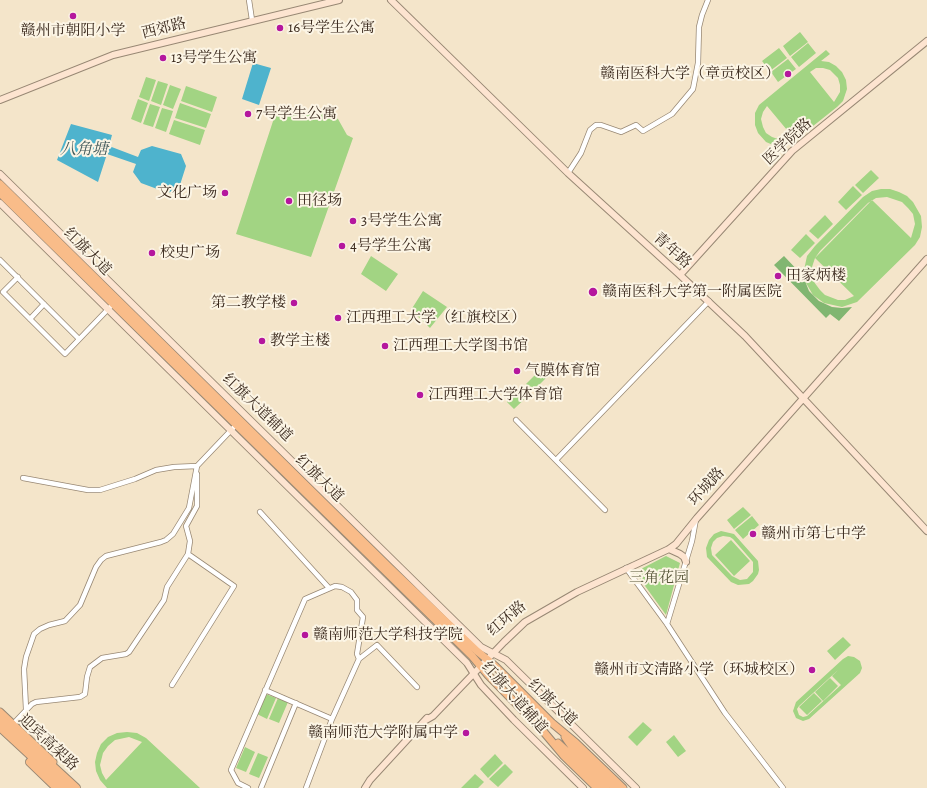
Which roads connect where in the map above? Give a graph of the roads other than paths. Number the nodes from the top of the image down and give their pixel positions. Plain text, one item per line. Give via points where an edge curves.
1 (249, 0) edge
2 (339, 0) edge
3 (391, 0) edge
4 (708, 0) edge
5 (252, 20) junction
6 (927, 41) edge
7 (0, 100) edge
8 (568, 173) junction
9 (0, 174) edge
10 (0, 184) edge
11 (0, 193) edge
12 (0, 203) edge
13 (0, 260) edge
14 (926, 262) edge
15 (680, 275) junction
16 (18, 277) junction
17 (709, 301) junction
18 (44, 304) junction
19 (111, 307) junction
20 (30, 319) junction
21 (79, 339) junction
22 (803, 398) junction
23 (516, 420) dead end
24 (233, 428) junction
25 (556, 460) junction
26 (197, 466) junction
27 (23, 478) dead end
28 (605, 510) dead end
29 (260, 512) dead end
30 (697, 518) junction
31 (927, 531) edge
32 (669, 550) junction
33 (188, 554) junction
34 (686, 562) junction
35 (626, 568) junction
36 (329, 588) junction
37 (667, 624) junction
38 (488, 655) junction
39 (359, 659) junction
40 (479, 665) junction
41 (473, 672) junction
42 (172, 685) dead end
43 (418, 687) dead end
44 (265, 690) junction
45 (296, 703) junction
46 (26, 708) junction
47 (0, 712) edge
48 (0, 718) edge
49 (332, 719) junction
50 (552, 723) junction
51 (13, 724) junction
52 (0, 727) edge
53 (0, 731) edge
54 (543, 731) junction
55 (57, 788) edge
56 (62, 788) edge
57 (66, 788) edge
58 (76, 788) edge
59 (81, 788) edge
60 (248, 788) edge
61 (261, 788) edge
62 (306, 788) edge
63 (365, 788) edge
64 (583, 788) edge
65 (597, 788) edge
66 (606, 788) edge
67 (615, 788) edge
68 (623, 788) edge
69 (636, 788) edge
70 (783, 788) edge

1 - 5 street
2 - 5 street, 西郊路
3 - 8 street, 青年路
4 - 8 street via 699,28 695,83 672,114 643,131 636,125 621,132 596,125 590,130 581,153
5 - 7 street, 西郊路 via 113,55
6 - 15 street, 医学院路 via 792,152
8 - 15 street, 青年路
9 - 38 street, 红旗大道辅道
10 - 38 main road, 红旗大道 via 390,568
11 - 19 main road, 红旗大道
12 - 19 street
13 - 16 street
14 - 22 street, 环城路
15 - 17 street, 青年路
16 - 18 street
16 - 20 street via 3,292
17 - 22 street, 青年路
17 - 25 street
18 - 20 street
18 - 21 street
19 - 21 street
19 - 24 main road, 红旗大道
20 - 21 street via 65,354
22 - 30 street, 环城路
22 - 31 street, 青年路
23 - 25 street
24 - 26 street
24 - 40 main road, 红旗大道 via 446,630
24 - 41 street, 红旗大道辅道 via 467,663
25 - 28 street
26 - 27 street via 156,470 100,490
26 - 33 street via 197,506 186,526 190,541
26 - 46 street via 189,508 173,534 161,542 106,556 96,567 80,605 65,621 49,625 34,634 24,669
29 - 36 street
30 - 32 street, 红环路
30 - 34 street, 环城路
32 - 34 street via 680,554
32 - 35 street, 红环路
33 - 42 street via 234,586
33 - 46 street via 167,587 164,600 129,652 102,658 90,667 85,694 80,697 36,702
34 - 37 street, 环城路
35 - 37 street
35 - 38 street, 红环路 via 525,622
36 - 39 street via 342,587 355,597 357,610 363,617 357,654
36 - 44 street via 305,599
37 - 70 street via 725,713
38 - 40 street, 红环路
38 - 50 main road, 红旗大道
38 - 69 street, 红旗大道辅道 via 506,660
39 - 43 street via 377,645
39 - 49 street
40 - 41 street, 红环路
40 - 54 main road, 红旗大道
41 - 63 street, 红环路 via 382,766
41 - 64 street, 红旗大道辅道 via 481,685 514,720
44 - 45 street
44 - 60 street via 231,770 238,783
45 - 49 street
45 - 61 street
46 - 51 street
47 - 51 main road
48 - 58 highway, 迎宾高架路
49 - 62 street
50 - 67 main road via 572,747
50 - 68 main road, 红旗大道
51 - 59 main road
52 - 57 highway, 迎宾高架路
53 - 55 highway
53 - 56 main road
54 - 65 main road, 红旗大道
54 - 66 main road

